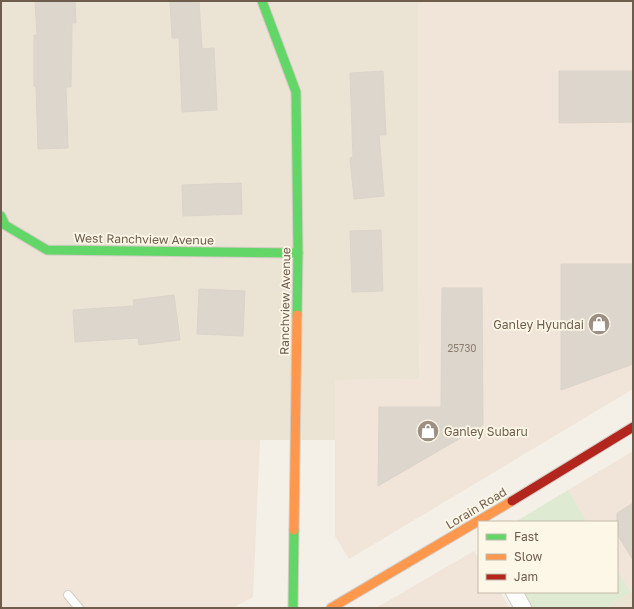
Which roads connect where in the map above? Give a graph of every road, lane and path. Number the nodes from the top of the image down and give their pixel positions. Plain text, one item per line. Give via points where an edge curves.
1 (262, 1) edge
2 (1, 216) edge
3 (298, 253) junction
4 (633, 427) edge
5 (486, 521) edge
6 (477, 527) edge
7 (515, 593) edge
8 (68, 595) dead end
9 (79, 608) edge
10 (293, 608) edge
11 (331, 608) edge
12 (523, 608) edge

1 - 3 street, Ranchview Avenue via 296,92
2 - 3 street, West Ranchview Avenue via 5,225 47,250
3 - 10 street, Ranchview Avenue
4 - 5 street, Lorain Road
6 - 11 street, Lorain Road
7 - 12 street
8 - 9 lane

